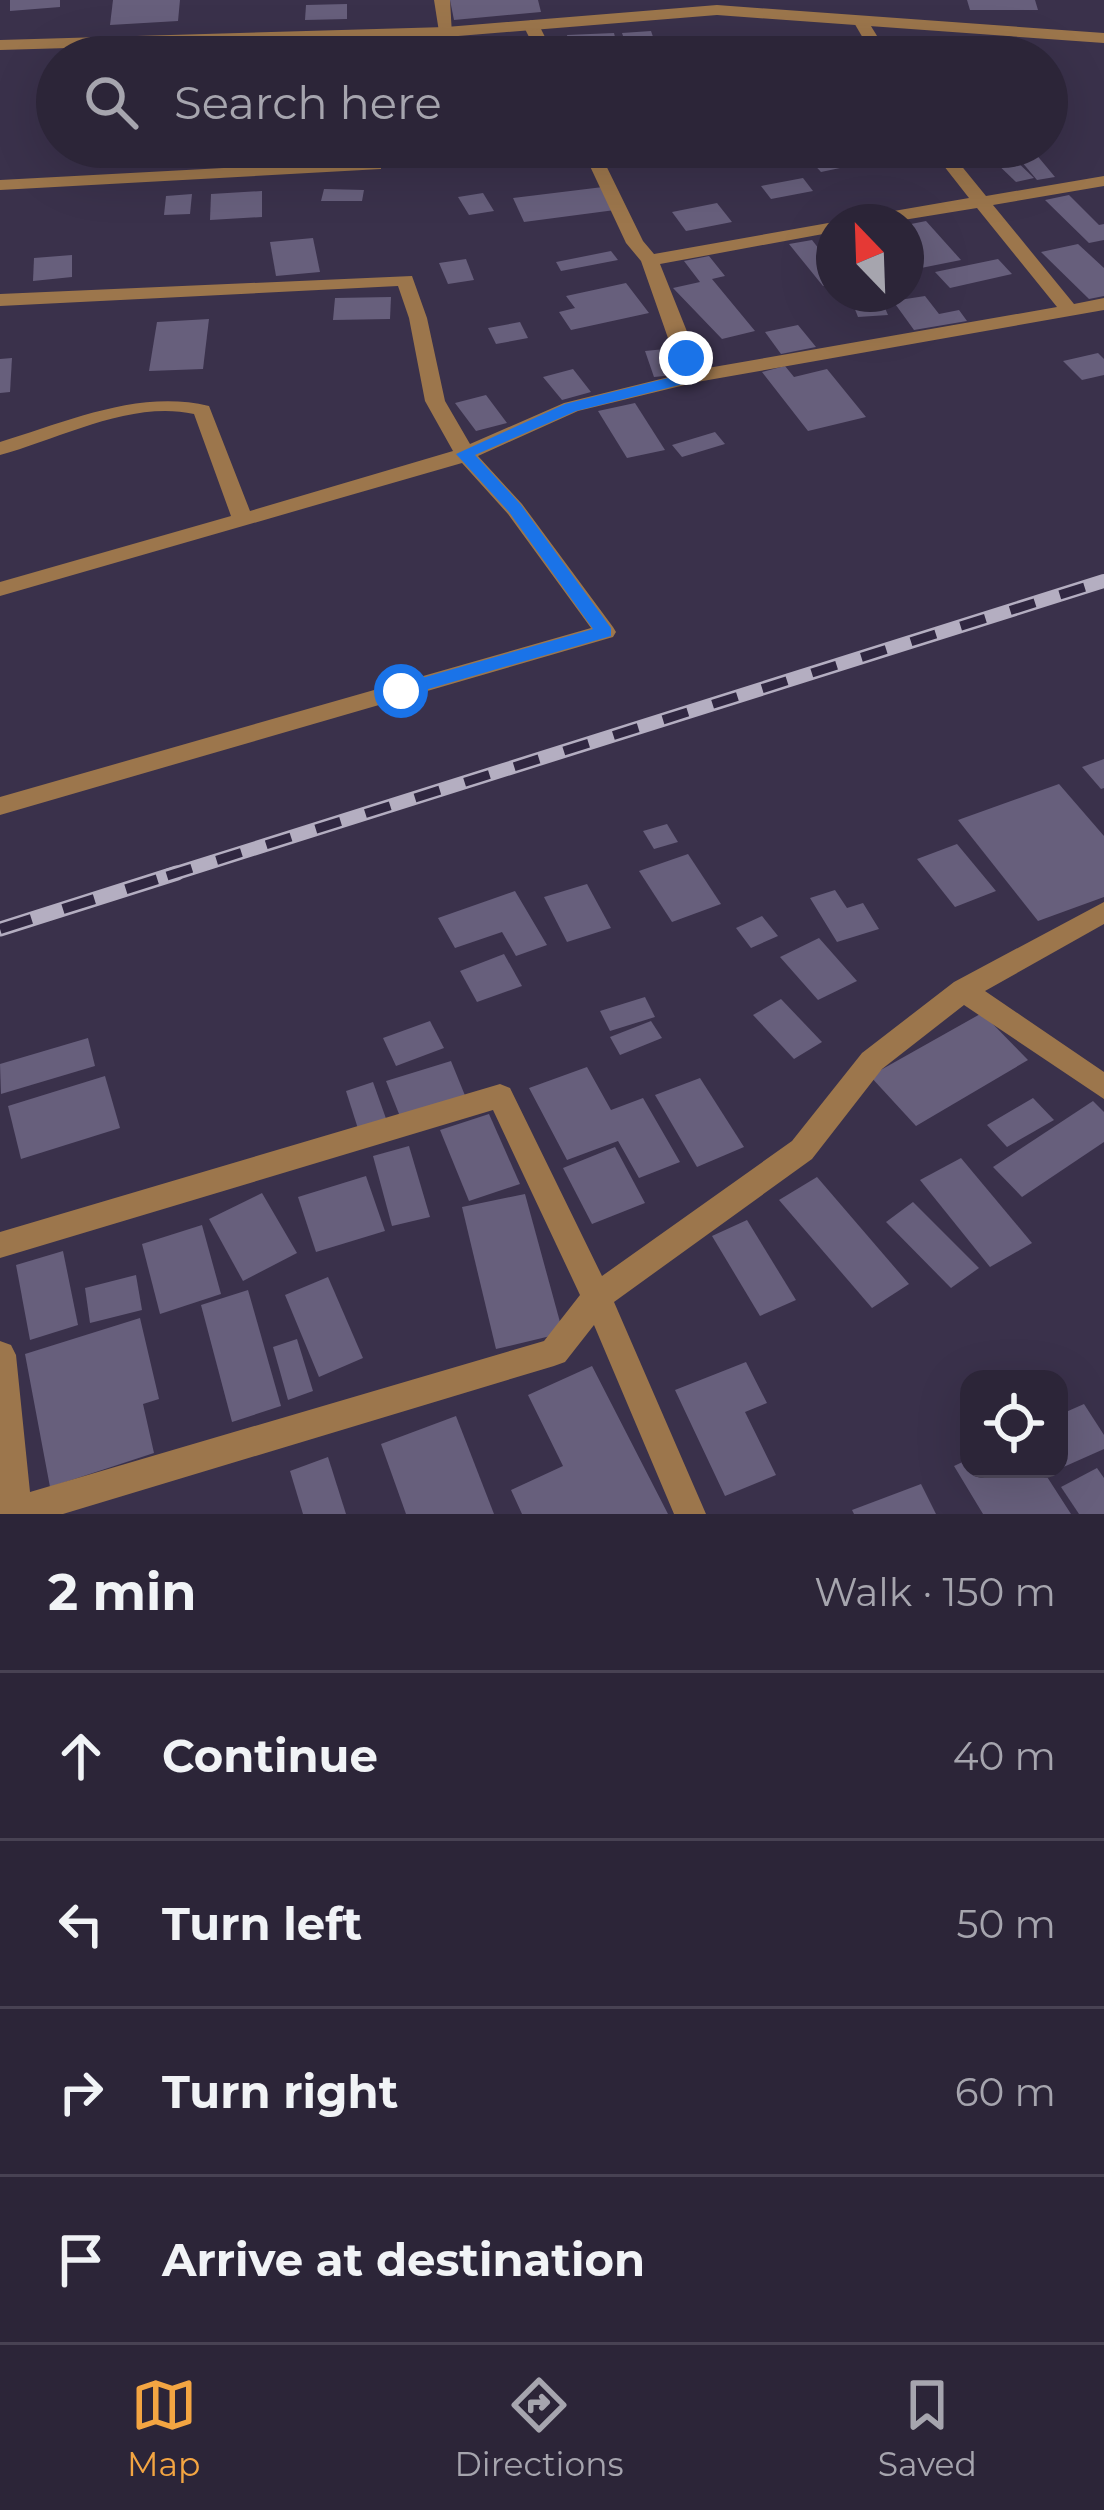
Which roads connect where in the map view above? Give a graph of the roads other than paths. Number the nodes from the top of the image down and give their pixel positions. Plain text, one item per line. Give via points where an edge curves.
1 (442, 0) edge
2 (861, 21) junction
3 (531, 25) junction
4 (447, 32) junction
5 (319, 36) edge
6 (536, 36) edge
7 (870, 36) edge
8 (1104, 38) edge
9 (36, 45) edge
10 (0, 46) edge
11 (316, 168) edge
12 (600, 168) edge
13 (955, 168) edge
14 (1104, 181) edge
15 (0, 184) edge
16 (980, 200) junction
17 (924, 210) edge
18 (816, 229) edge
19 (650, 260) junction
20 (0, 300) edge
21 (1104, 304) edge
22 (1067, 307) junction
23 (697, 376) junction
24 (0, 449) edge
25 (464, 454) junction
26 (244, 522) junction
27 (0, 589) edge
28 (0, 806) edge
29 (1104, 912) edge
30 (963, 990) junction
31 (1104, 1087) edge
32 (0, 1245) edge
33 (597, 1297) junction
34 (0, 1355) edge
35 (16, 1513) edge
36 (690, 1514) edge

1 - 4 street
2 - 3 street via 718,10
2 - 7 street
2 - 8 street
3 - 4 street
3 - 6 street
4 - 5 street
9 - 10 street
11 - 15 street
12 - 19 street
13 - 16 street
14 - 16 street
16 - 17 street
16 - 22 street
18 - 19 street
19 - 23 street
20 - 25 street via 405,280 435,401
21 - 22 street
22 - 23 street
23 - 25 street via 571,407
24 - 26 street via 184,402 202,410
25 - 26 street
25 - 28 street via 515,508 605,632
26 - 27 street
29 - 30 street
30 - 31 street
30 - 33 street via 872,1061 802,1150
32 - 33 street via 500,1096
33 - 35 street via 554,1352
33 - 36 street
34 - 35 street

